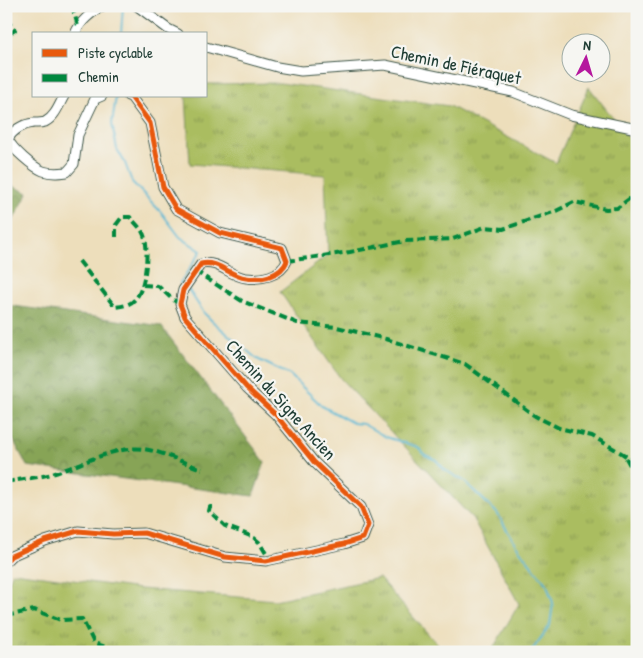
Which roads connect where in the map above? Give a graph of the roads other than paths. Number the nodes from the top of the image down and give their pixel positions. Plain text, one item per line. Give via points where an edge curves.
1 (102, 6) edge
2 (137, 6) edge
3 (76, 32) edge
4 (174, 32) edge
5 (208, 48) edge
6 (63, 98) edge
7 (97, 98) edge
8 (132, 98) edge
9 (637, 129) edge
10 (6, 561) edge

1 - 3 street via 87,16
2 - 4 street
5 - 9 street, Chemin de Fiéraquet via 301,71 385,64 513,92 570,115
6 - 7 street via 56,112 45,122 18,128 8,139 11,146 42,171 53,174 67,172 74,164 78,135
8 - 10 street, Chemin du Signe Ancien via 150,123 163,187 176,209 220,233 282,248 286,264 277,274 262,278 245,278 210,262 201,264 183,290 180,304 186,317 247,388 276,415 314,462 362,507 368,525 363,538 266,561 225,557 144,533 78,531 45,541

